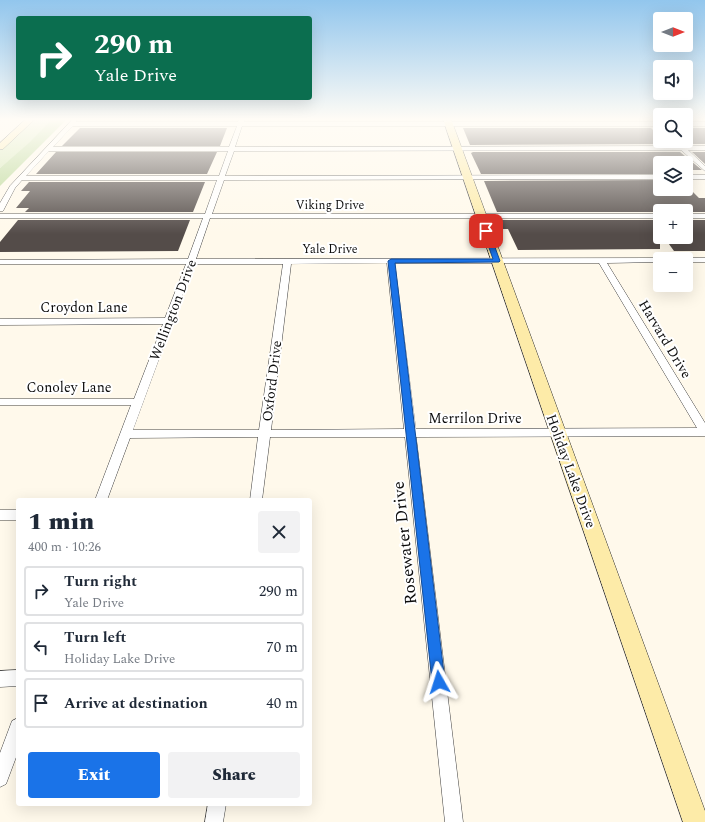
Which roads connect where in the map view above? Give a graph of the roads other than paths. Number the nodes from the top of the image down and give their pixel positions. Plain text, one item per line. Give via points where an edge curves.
1 (39, 157) edge
2 (228, 157) edge
3 (460, 157) edge
4 (693, 157) edge
5 (705, 169) edge
6 (467, 177) junction
7 (653, 177) edge
8 (693, 177) edge
9 (705, 177) edge
10 (20, 178) junction
11 (221, 178) junction
12 (0, 209) edge
13 (0, 216) edge
14 (207, 216) junction
15 (481, 216) junction
16 (653, 216) edge
17 (693, 216) edge
18 (705, 216) edge
19 (601, 260) junction
20 (653, 260) edge
21 (693, 260) edge
22 (391, 261) junction
23 (497, 261) junction
24 (705, 261) edge
25 (0, 262) edge
26 (191, 262) junction
27 (287, 262) junction
28 (168, 321) junction
29 (0, 322) edge
30 (0, 402) edge
31 (138, 402) junction
32 (705, 432) edge
33 (265, 433) junction
34 (412, 433) junction
35 (558, 433) junction
36 (125, 434) junction
37 (102, 498) edge
38 (256, 498) edge
39 (0, 515) edge
40 (16, 515) edge
41 (16, 678) edge
42 (0, 679) edge
43 (16, 734) edge
44 (0, 778) edge
45 (217, 806) edge
46 (214, 822) edge
47 (454, 822) edge
48 (696, 822) edge

1 - 10 street
2 - 11 street, Wellington Drive
3 - 6 street, Holiday Lake Drive
4 - 5 street
6 - 7 street
6 - 11 street
6 - 15 street, Holiday Lake Drive
8 - 9 street
10 - 11 street
10 - 12 street
11 - 14 street, Wellington Drive
13 - 14 street, Viking Drive
14 - 15 street, Viking Drive
14 - 26 street, Wellington Drive
15 - 16 street, Viking Drive
15 - 23 street, Holiday Lake Drive
17 - 18 street
19 - 20 street, Yale Drive
19 - 23 street, Yale Drive
19 - 32 street, Harvard Drive
21 - 24 street
22 - 23 street, Yale Drive
22 - 27 street, Yale Drive
22 - 34 street, Rosewater Drive
23 - 35 street, Holiday Lake Drive
25 - 26 street, Yale Drive
26 - 27 street, Yale Drive
26 - 28 street, Wellington Drive
27 - 33 street, Oxford Drive
28 - 29 street, Croydon Lane
28 - 31 street, Wellington Drive
30 - 31 street, Conoley Lane
31 - 36 street, Wellington Drive
32 - 35 street, Merrilon Drive
33 - 34 street, Merrilon Drive
33 - 36 street, Merrilon Drive
33 - 38 street, Oxford Drive
34 - 35 street, Merrilon Drive
34 - 47 street, Rosewater Drive
35 - 48 street, Holiday Lake Drive
36 - 37 street, Wellington Drive
39 - 40 street
41 - 42 street
43 - 44 street
45 - 46 street

